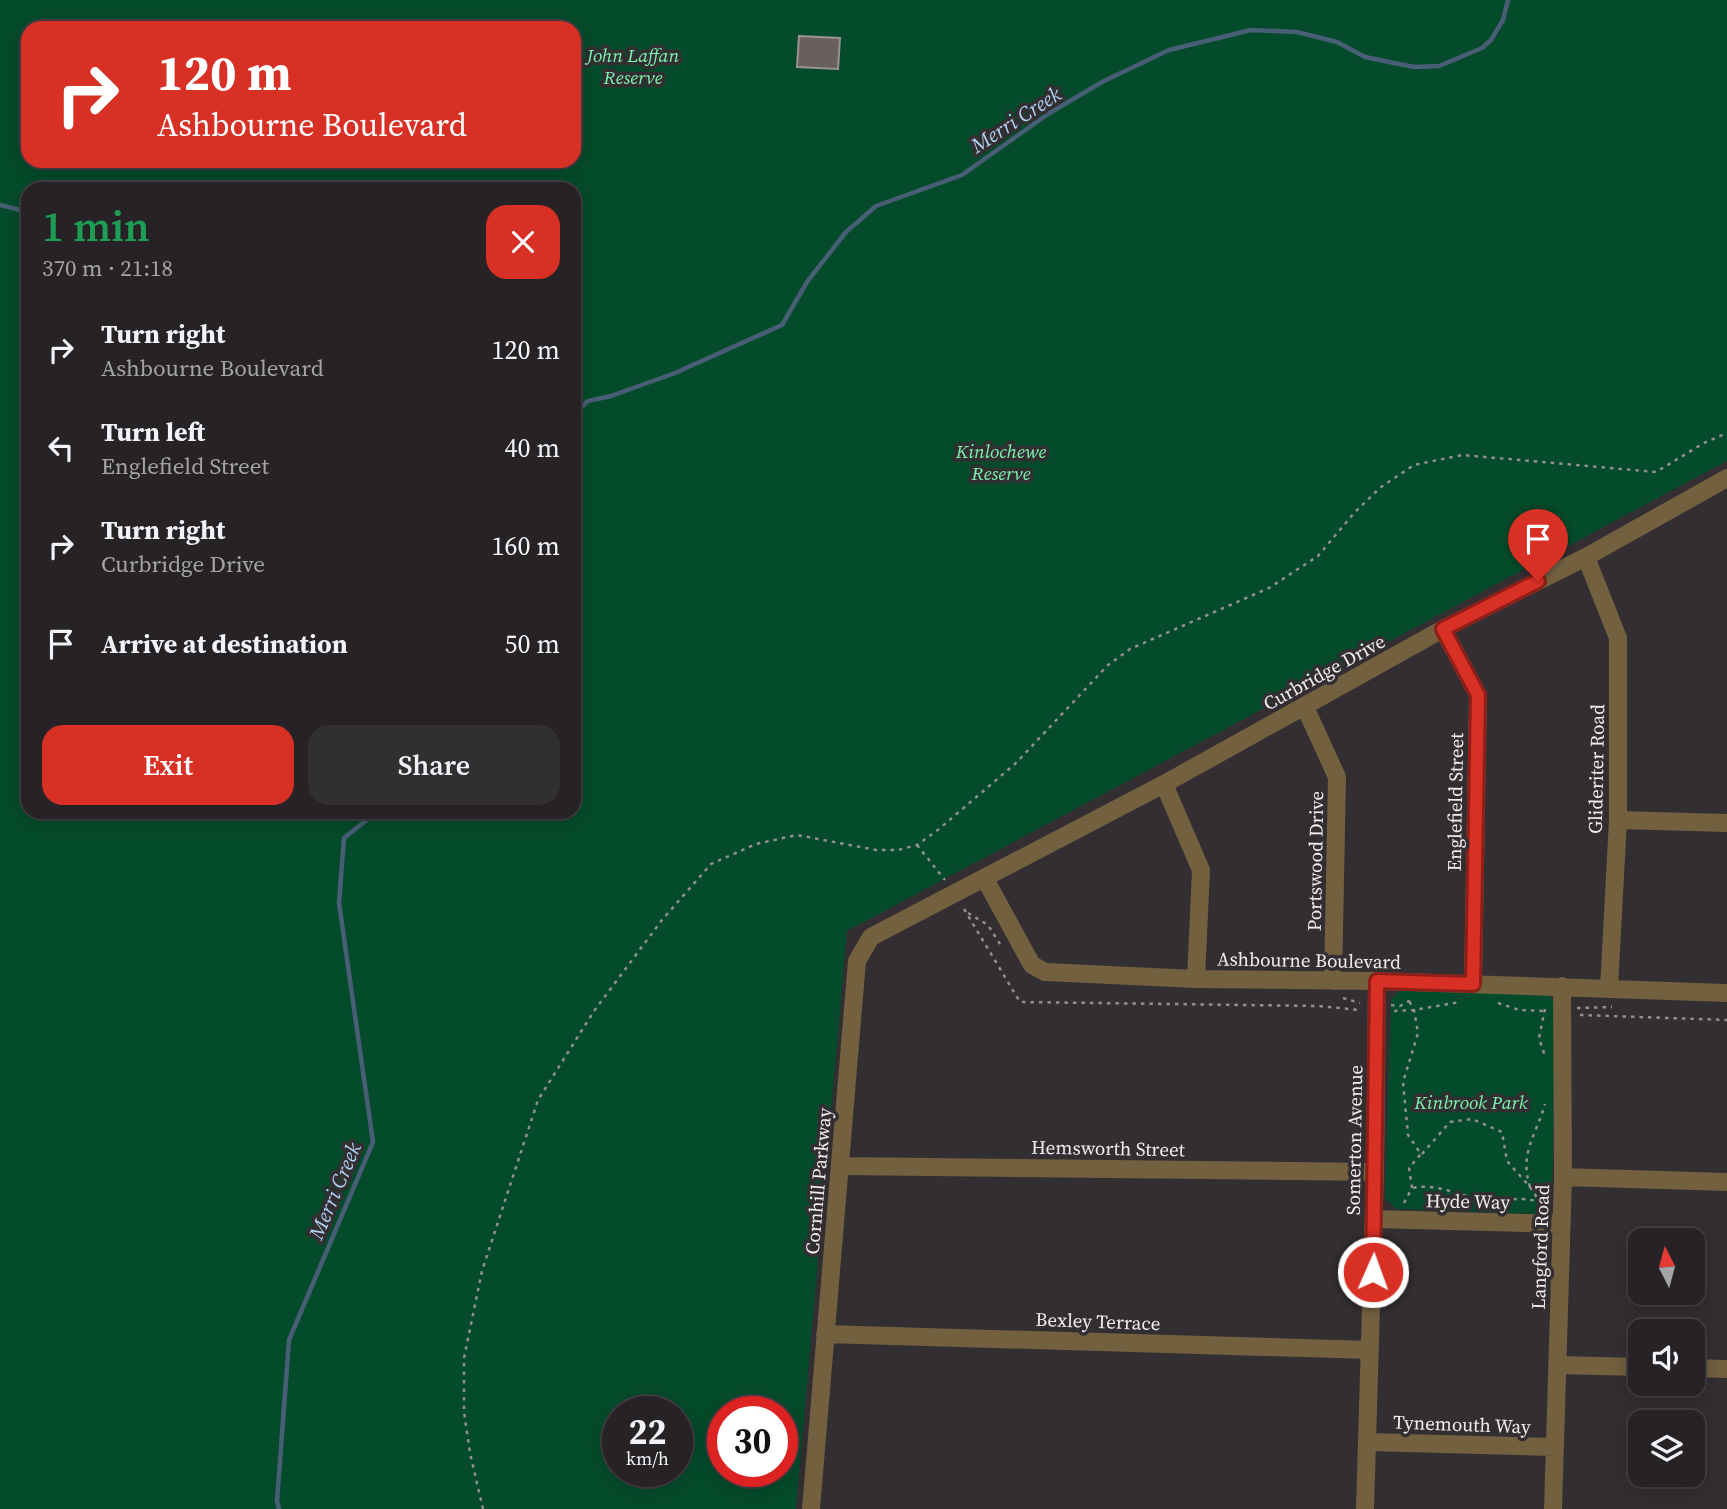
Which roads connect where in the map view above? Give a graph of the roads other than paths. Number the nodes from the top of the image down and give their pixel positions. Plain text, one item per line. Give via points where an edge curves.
1 (1726, 481) edge
2 (1586, 557) junction
3 (1443, 629) junction
4 (1305, 707) junction
5 (1164, 784) junction
6 (1618, 820) junction
7 (1727, 823) edge
8 (985, 879) junction
9 (947, 898) joint
10 (1196, 979) junction
11 (1333, 981) junction
12 (1377, 981) junction
13 (1473, 984) junction
14 (1562, 986) junction
15 (1609, 988) junction
16 (1727, 993) edge
17 (840, 1166) junction
18 (1375, 1172) junction
19 (1563, 1177) junction
20 (1727, 1182) edge
21 (1374, 1219) junction
22 (1562, 1224) junction
23 (825, 1334) junction
24 (1370, 1350) junction
25 (1557, 1365) junction
26 (1628, 1367) edge
27 (1705, 1368) edge
28 (1727, 1369) edge
29 (1368, 1442) junction
30 (1554, 1447) junction
31 (811, 1509) edge
32 (1366, 1509) edge
33 (1553, 1509) edge

1 - 2 street, Curbridge Drive
2 - 3 street, Curbridge Drive
2 - 6 street, Glideriter Road via 1618,638
3 - 4 street, Curbridge Drive
3 - 13 street, Englefield Street via 1478,695
4 - 5 street, Curbridge Drive
4 - 11 street, Portswood Drive via 1337,777
5 - 8 street, Curbridge Drive
5 - 10 street via 1200,870
6 - 7 street
6 - 15 street, Glideriter Road
8 - 9 street, Curbridge Drive
8 - 10 street, Ashbourne Boulevard via 1032,965 1045,972
9 - 17 street, Cornhill Parkway via 871,937 858,961
10 - 11 street, Ashbourne Boulevard
11 - 12 street, Ashbourne Boulevard
12 - 13 street, Ashbourne Boulevard
12 - 18 street, Somerton Avenue
13 - 14 street, Ashbourne Boulevard
14 - 15 street, Ashbourne Boulevard
14 - 19 street, Langford Road via 1553,1012
15 - 16 street, Ashbourne Boulevard
17 - 18 street, Hemsworth Street
17 - 23 street, Cornhill Parkway
18 - 21 street, Somerton Avenue
19 - 20 street
19 - 22 street, Langford Road
21 - 22 street, Hyde Way
21 - 24 street, Somerton Avenue
22 - 25 street, Langford Road
23 - 24 street, Bexley Terrace
23 - 31 street, Cornhill Parkway
24 - 29 street, Somerton Avenue
25 - 26 street
25 - 30 street, Langford Road
27 - 28 street
29 - 30 street, Tynemouth Way
29 - 32 street, Somerton Avenue
30 - 33 street, Langford Road

